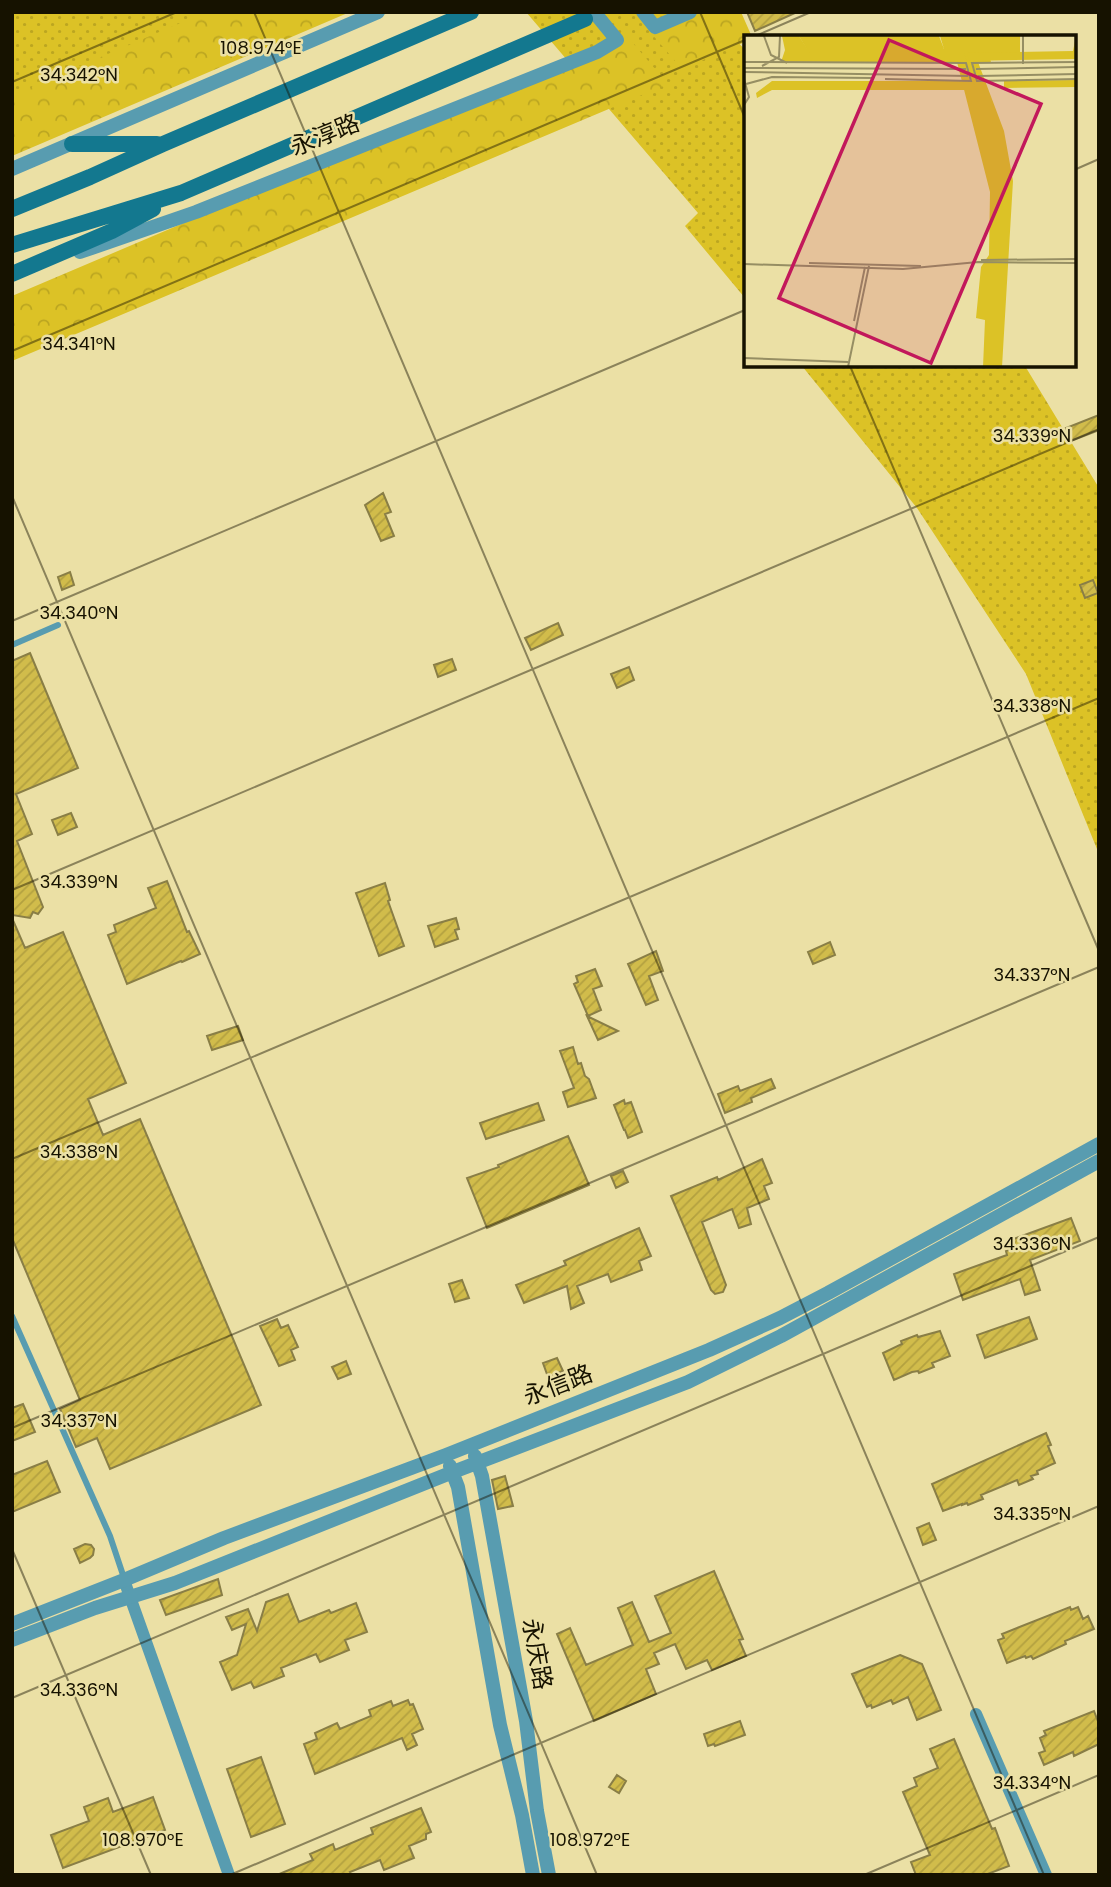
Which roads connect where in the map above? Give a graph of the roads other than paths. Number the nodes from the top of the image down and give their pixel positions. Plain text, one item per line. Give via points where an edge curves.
1 (377, 12) edge
2 (471, 12) edge
3 (643, 12) edge
4 (690, 12) edge
5 (590, 15) edge
6 (72, 144) junction
7 (163, 144) junction
8 (12, 169) edge
9 (181, 193) junction
10 (12, 209) edge
11 (12, 245) edge
12 (12, 275) edge
13 (58, 625) dead end
14 (12, 645) edge
15 (1099, 1144) edge
16 (1099, 1161) edge
17 (12, 1316) edge
18 (470, 1444) junction
19 (446, 1455) junction
20 (478, 1464) junction
21 (453, 1472) junction
22 (124, 1580) junction
23 (131, 1597) junction
24 (12, 1624) edge
25 (12, 1640) edge
26 (976, 1714) dead end
27 (229, 1875) edge
28 (533, 1875) edge
29 (549, 1875) edge
30 (1046, 1875) edge

1 - 6 street
2 - 7 main road
3 - 4 street via 655,27
5 - 9 main road, 永淳路
5 - 12 street, 永淳路 via 617,40 597,52 196,212
6 - 7 main road
6 - 8 street
7 - 10 main road
9 - 11 main road, 永淳路
9 - 12 main road via 112,232
13 - 14 lane
15 - 18 street, 永信路 via 780,1318
16 - 20 street, 永信路 via 719,1367
17 - 22 lane via 110,1536
18 - 19 street, 永信路
18 - 20 street, 永庆路
19 - 21 street, 永庆路
19 - 22 street, 永信路
20 - 21 street, 永信路
20 - 29 street, 永庆路 via 526,1721
21 - 23 street, 永信路
21 - 28 street, 永庆路
22 - 23 street
22 - 24 street, 永信路
23 - 25 street, 永信路
23 - 27 street
26 - 30 street

